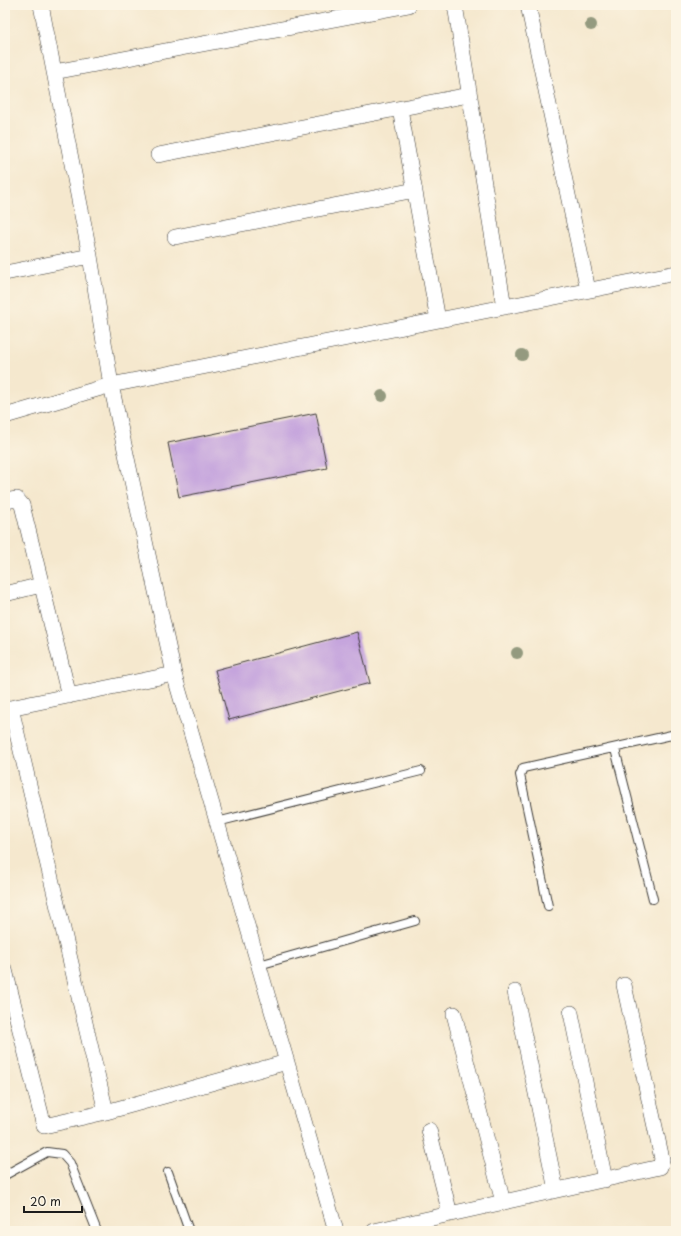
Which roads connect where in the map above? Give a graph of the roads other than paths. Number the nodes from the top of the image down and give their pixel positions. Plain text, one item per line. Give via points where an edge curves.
1 (41, 5) edge
2 (409, 5) edge
3 (455, 5) edge
4 (528, 5) edge
5 (54, 72) junction
6 (470, 95) junction
7 (400, 109) junction
8 (158, 154) dead end
9 (415, 190) junction
10 (175, 237) dead end
11 (90, 256) junction
12 (5, 273) edge
13 (676, 273) edge
14 (588, 290) junction
15 (504, 307) junction
16 (438, 320) junction
17 (111, 385) junction
18 (5, 416) edge
19 (5, 501) edge
20 (41, 585) junction
21 (5, 594) edge
22 (174, 674) junction
23 (69, 696) junction
24 (8, 709) edge
25 (676, 734) edge
26 (615, 749) junction
27 (421, 771) dead end
28 (217, 822) junction
29 (653, 899) dead end
30 (548, 906) dead end
31 (415, 921) dead end
32 (259, 965) junction
33 (5, 970) edge
34 (624, 985) dead end
35 (515, 992) dead end
36 (571, 1013) dead end
37 (454, 1014) dead end
38 (287, 1062) junction
39 (106, 1112) junction
40 (429, 1130) dead end
41 (168, 1172) dead end
42 (5, 1175) edge
43 (605, 1180) junction
44 (556, 1190) junction
45 (503, 1202) junction
46 (450, 1214) junction
47 (97, 1231) edge
48 (189, 1231) edge
49 (336, 1231) edge
50 (374, 1231) edge

1 - 5 street
2 - 5 street
3 - 6 street
4 - 14 street
5 - 11 street
6 - 7 street
6 - 15 street
7 - 8 street
7 - 9 street
9 - 10 street
9 - 16 street
11 - 12 street
11 - 17 street
13 - 14 street
14 - 15 street
15 - 16 street
16 - 17 street
17 - 18 street
17 - 22 street
19 - 20 street via 20,501
20 - 21 street
20 - 23 street
22 - 23 street
22 - 28 street
23 - 24 street
24 - 39 street
25 - 26 lane
26 - 29 lane
26 - 30 lane via 523,768 520,775
27 - 28 lane
28 - 32 street
31 - 32 lane
32 - 38 street
33 - 39 street via 44,1126
34 - 43 street via 662,1164 654,1169
35 - 44 street
36 - 43 street
37 - 45 street
38 - 39 street
38 - 49 street
40 - 46 street
41 - 48 lane
42 - 47 lane via 47,1152 62,1154 70,1163
43 - 44 street
44 - 45 street
45 - 46 street
46 - 50 street

